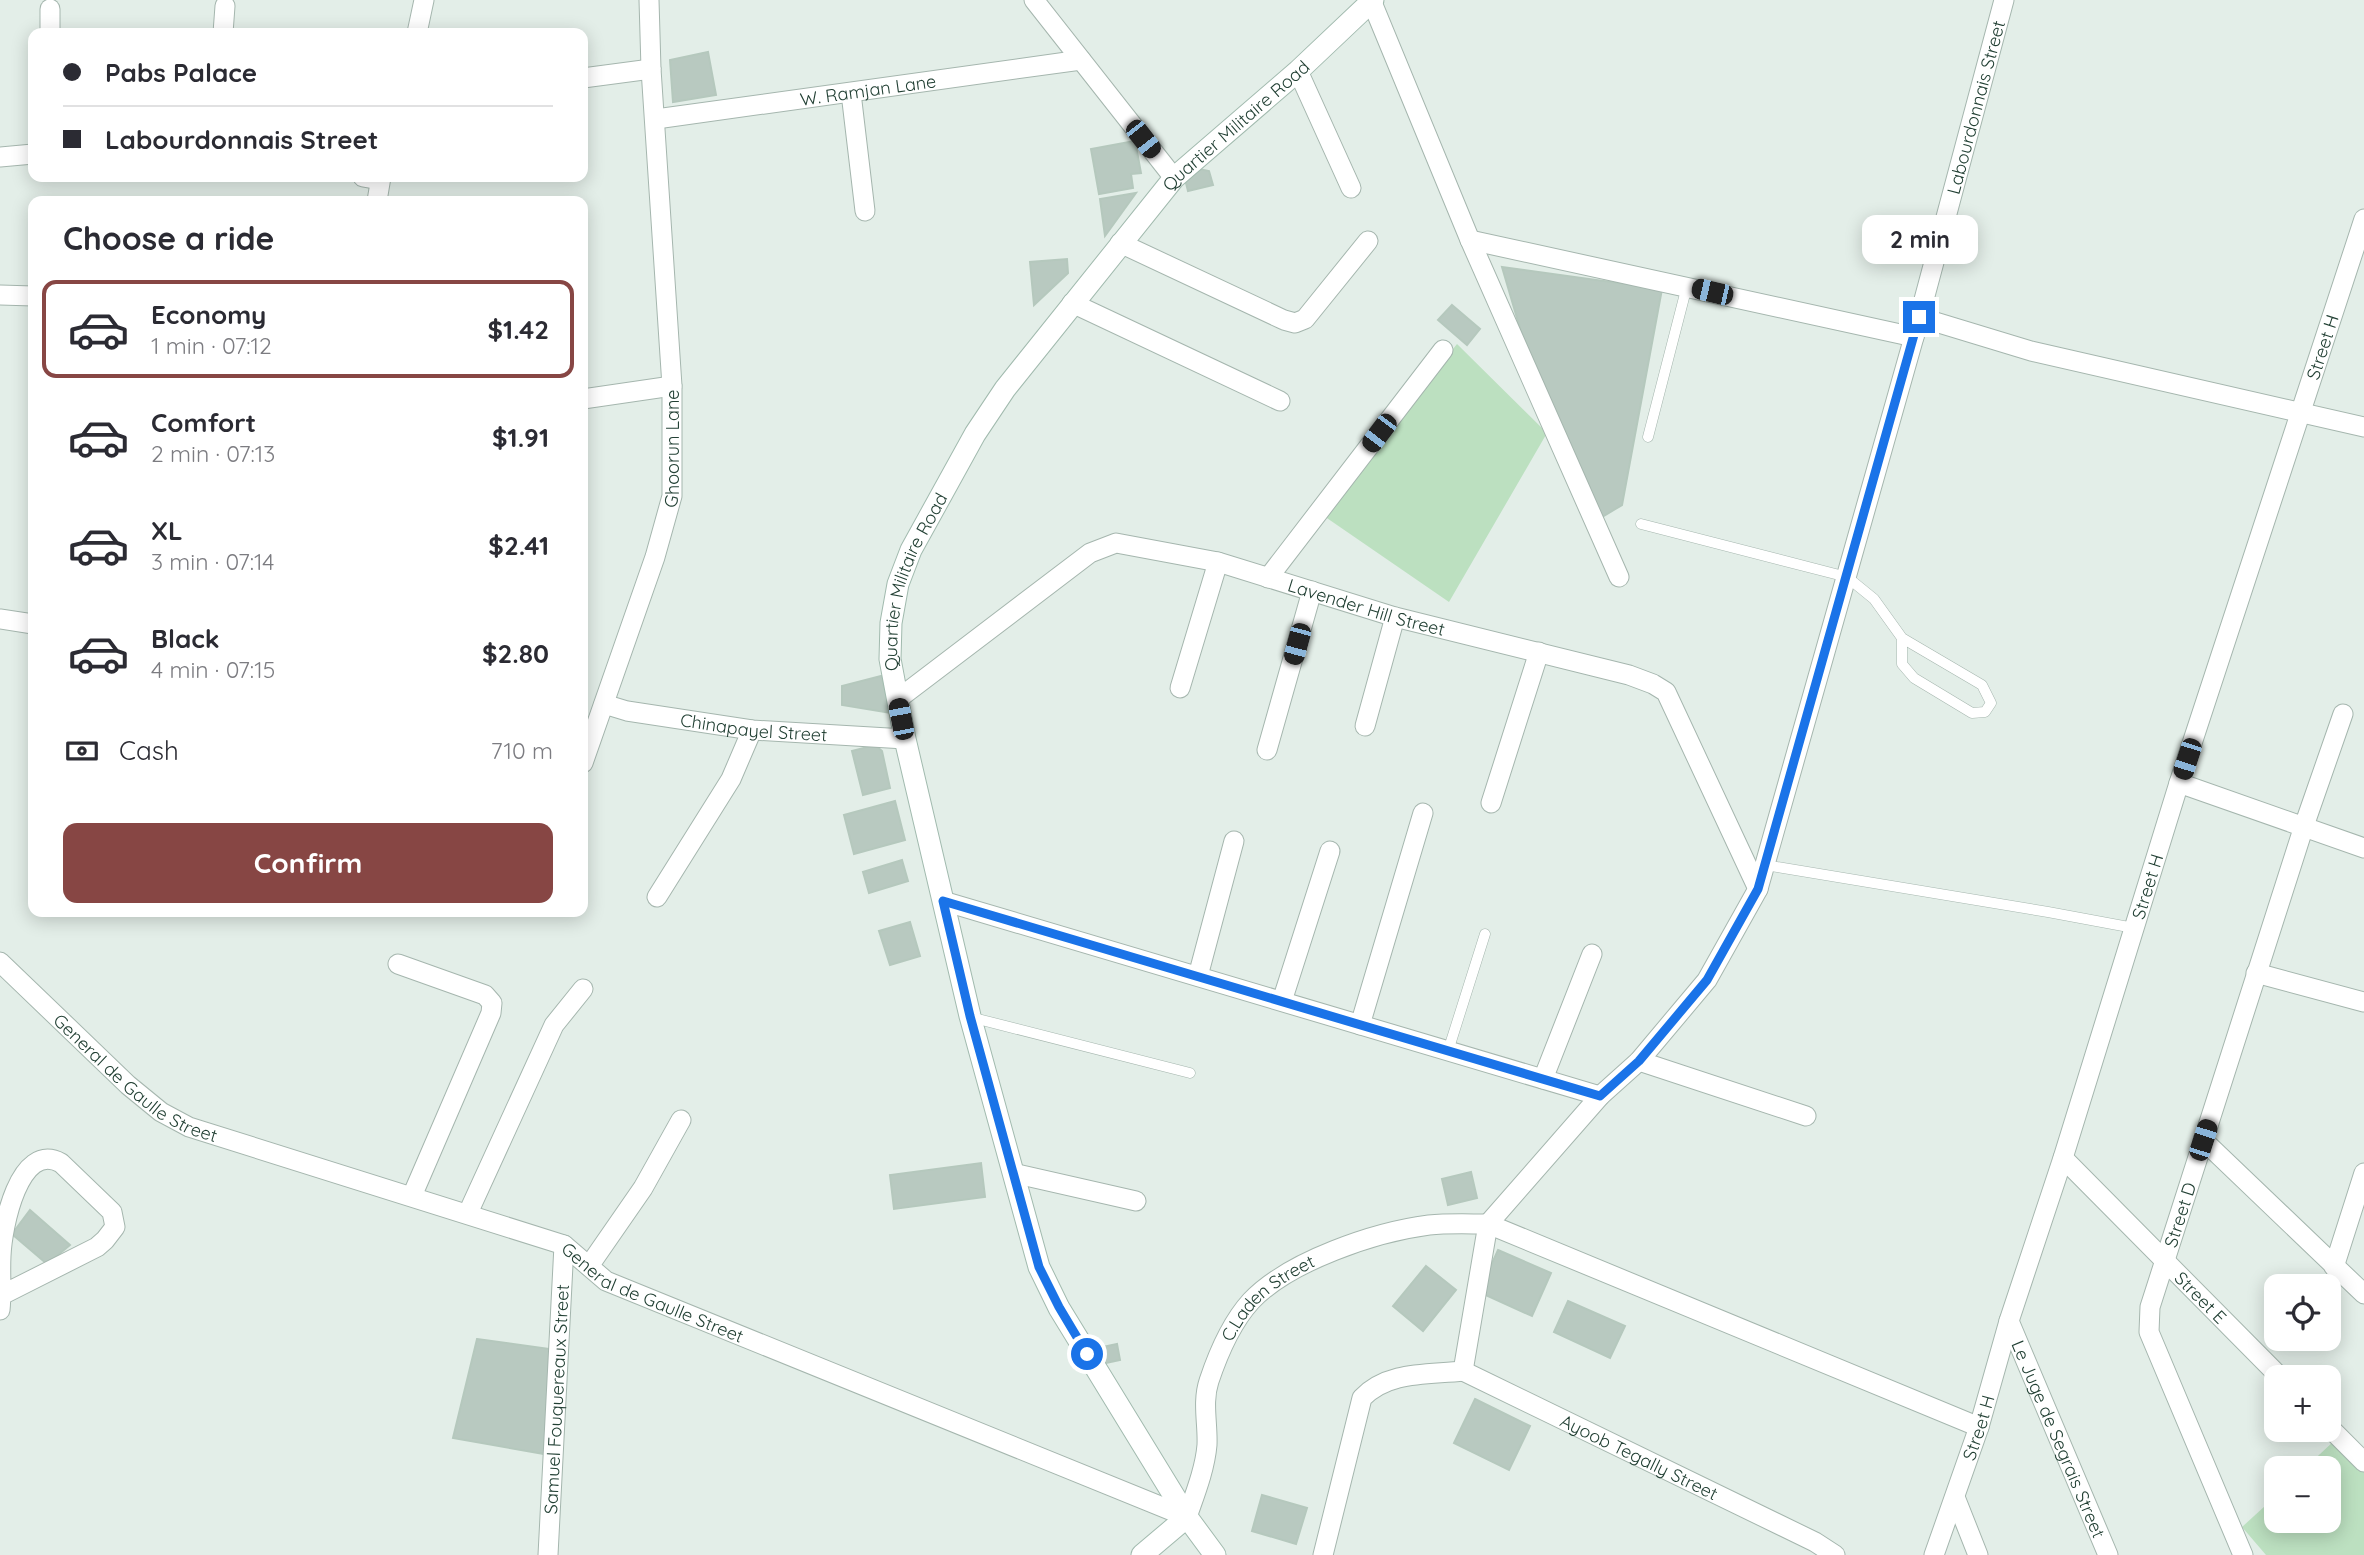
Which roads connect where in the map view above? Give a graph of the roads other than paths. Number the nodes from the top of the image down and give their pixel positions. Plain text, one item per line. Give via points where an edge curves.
1 (424, 0) edge
2 (649, 0) edge
3 (1034, 0) edge
4 (2004, 0) edge
5 (1372, 1) edge
6 (225, 6) dead end
7 (50, 9) dead end
8 (50, 28) edge
9 (223, 28) edge
10 (417, 28) edge
11 (1081, 60) junction
12 (651, 69) junction
13 (1298, 71) junction
14 (588, 77) edge
15 (851, 93) junction
16 (656, 119) junction
17 (28, 154) edge
18 (0, 157) edge
19 (1174, 178) junction
20 (1351, 188) dead end
21 (865, 211) dead end
22 (2364, 219) edge
23 (1471, 240) junction
24 (1368, 241) dead end
25 (1120, 243) junction
26 (1687, 286) junction
27 (0, 295) edge
28 (28, 296) edge
29 (1072, 303) junction
30 (1919, 317) junction
31 (1914, 337) junction
32 (1443, 349) dead end
33 (672, 386) junction
34 (588, 398) edge
35 (1280, 401) dead end
36 (2301, 412) junction
37 (2364, 428) edge
38 (1648, 437) dead end
39 (1641, 524) dead end
40 (1218, 562) junction
41 (1619, 577) dead end
42 (1847, 577) junction
43 (1268, 578) junction
44 (1311, 591) junction
45 (1395, 617) junction
46 (0, 619) edge
47 (28, 623) edge
48 (1902, 638) junction
49 (1539, 652) junction
50 (1180, 688) dead end
51 (898, 699) junction
52 (604, 704) junction
53 (2343, 715) dead end
54 (1364, 726) dead end
55 (752, 730) junction
56 (905, 739) junction
57 (588, 749) edge
58 (1267, 750) dead end
59 (2179, 783) junction
60 (1491, 803) dead end
61 (1423, 813) dead end
62 (2304, 827) junction
63 (1234, 841) dead end
64 (2364, 848) edge
65 (1330, 851) dead end
66 (1765, 865) junction
67 (1758, 889) junction
68 (657, 897) dead end
69 (943, 901) junction
70 (2134, 928) junction
71 (1485, 934) dead end
72 (1592, 954) dead end
73 (0, 962) edge
74 (398, 964) dead end
75 (2256, 973) junction
76 (1198, 976) junction
77 (583, 989) dead end
78 (1282, 1001) junction
79 (2364, 1002) edge
80 (970, 1016) junction
81 (1360, 1024) junction
82 (1448, 1051) junction
83 (1639, 1061) junction
84 (1190, 1073) dead end
85 (1543, 1079) junction
86 (1600, 1096) junction
87 (1806, 1116) dead end
88 (681, 1121) dead end
89 (2203, 1140) junction
90 (2063, 1158) junction
91 (1013, 1172) junction
92 (2364, 1173) edge
93 (412, 1196) junction
94 (1136, 1202) dead end
95 (468, 1213) junction
96 (1488, 1224) junction
97 (564, 1245) junction
98 (2164, 1262) junction
99 (589, 1266) junction
100 (2334, 1267) junction
101 (2364, 1294) edge
102 (1, 1302) edge
103 (2009, 1321) junction
104 (2268, 1365) edge
105 (1463, 1371) junction
106 (1979, 1427) junction
107 (2341, 1439) edge
108 (2364, 1462) edge
109 (1955, 1497) junction
110 (1187, 1517) junction
111 (1810, 1548) edge
112 (548, 1555) edge
113 (1142, 1555) edge
114 (1214, 1555) edge
115 (1323, 1555) edge
116 (1835, 1555) edge
117 (1934, 1555) edge
118 (1978, 1555) edge
119 (2108, 1555) edge
120 (2243, 1555) edge

1 - 10 street
2 - 12 street, Ghoorun Lane
3 - 11 street
4 - 30 street, Labourdonnais Street
5 - 13 main road, Quartier Militaire Road
5 - 23 street
6 - 9 street
7 - 8 street
11 - 15 street, W. Ramjan Lane
11 - 19 street
12 - 14 street
12 - 16 street, Ghoorun Lane
13 - 19 main road, Quartier Militaire Road
13 - 20 street
15 - 16 street, W. Ramjan Lane
15 - 21 street
16 - 33 street, Ghoorun Lane
17 - 18 street
19 - 25 main road, Quartier Militaire Road
22 - 36 street, Street H
23 - 26 street
23 - 41 street
24 - 25 street via 1305,319 1295,323
25 - 29 main road, Quartier Militaire Road
26 - 31 street
26 - 38 lane
27 - 28 street
29 - 35 street
29 - 51 main road, Quartier Militaire Road via 975,434 911,550 898,584 891,623 890,659
30 - 31 street, Labourdonnais Street
30 - 36 street via 2031,351
31 - 42 street, Labourdonnais Street
32 - 43 street
33 - 34 street
33 - 52 street, Ghoorun Lane via 672,496 667,520
36 - 37 street
36 - 59 street, Street H
39 - 42 lane
40 - 43 street, Lavender Hill Street
40 - 50 street
40 - 51 street, Lavender Hill Street via 1116,543 1090,553
42 - 48 lane via 1874,598
42 - 66 street, Labourdonnais Street
43 - 44 street, Lavender Hill Street
44 - 45 street, Lavender Hill Street
44 - 58 street
45 - 49 street, Lavender Hill Street
45 - 54 street
46 - 47 street
48 - 48 lane via 1982,685 1991,703 1985,712 1972,713 1914,678 1902,664
49 - 60 street
49 - 67 street, Lavender Hill Street via 1629,675 1666,692
51 - 56 main road, Quartier Militaire Road
52 - 55 street, Chinapayel Street
52 - 57 street, Ghoorun Lane
53 - 62 street, Street D
55 - 56 street, Chinapayel Street
55 - 68 street via 731,779
56 - 69 main road, Quartier Militaire Road
59 - 62 street
59 - 70 street, Street H
61 - 81 street
62 - 64 street
62 - 75 street, Street D
63 - 76 street
65 - 78 street
66 - 67 street, Labourdonnais Street
66 - 70 lane
67 - 83 street, Labourdonnais Street via 1707,980
69 - 76 street
69 - 80 main road, Quartier Militaire Road
70 - 90 street, Street H
71 - 82 lane
72 - 85 street
73 - 93 street, General de Gaulle Street via 161,1112 189,1127
74 - 93 street via 485,995 492,1003
75 - 79 street
75 - 89 street, Street D
76 - 78 street
77 - 95 street via 554,1025
78 - 81 street
80 - 84 lane
80 - 91 main road, Quartier Militaire Road
81 - 82 street
82 - 85 street
83 - 86 street, Labourdonnais Street
83 - 87 street
85 - 86 street
86 - 96 street, Labourdonnais Street
88 - 99 street via 643,1188
89 - 98 street, Street D
89 - 100 street
90 - 98 street, Street E
90 - 103 street, Street H
91 - 94 street
91 - 110 main road, Quartier Militaire Road via 1039,1267 1059,1307
92 - 100 street
93 - 95 street, General de Gaulle Street
95 - 97 street, General de Gaulle Street
96 - 105 street
96 - 106 street
96 - 110 street, C.Laden Street via 1431,1225 1372,1238 1276,1279 1250,1303 1230,1331 1208,1384 1207,1445
97 - 99 street, General de Gaulle Street
97 - 112 street, Samuel Fouquereaux Street
98 - 104 street, Street E
98 - 120 street, Street D via 2150,1307 2149,1332
99 - 110 street, General de Gaulle Street via 606,1281
100 - 101 street
102 - 102 street via 1,1255 8,1210 31,1166 51,1158 112,1212 115,1227 97,1247
103 - 106 street, Street H
103 - 119 street, Le Juge de Segrais Street
105 - 111 street, Ayoob Tegally Street
105 - 115 street via 1391,1378 1362,1398
106 - 109 street, Street H
107 - 108 street
109 - 117 street, Street H
109 - 118 street
110 - 113 main road
110 - 114 main road, Quartier Militaire Road
111 - 116 street

